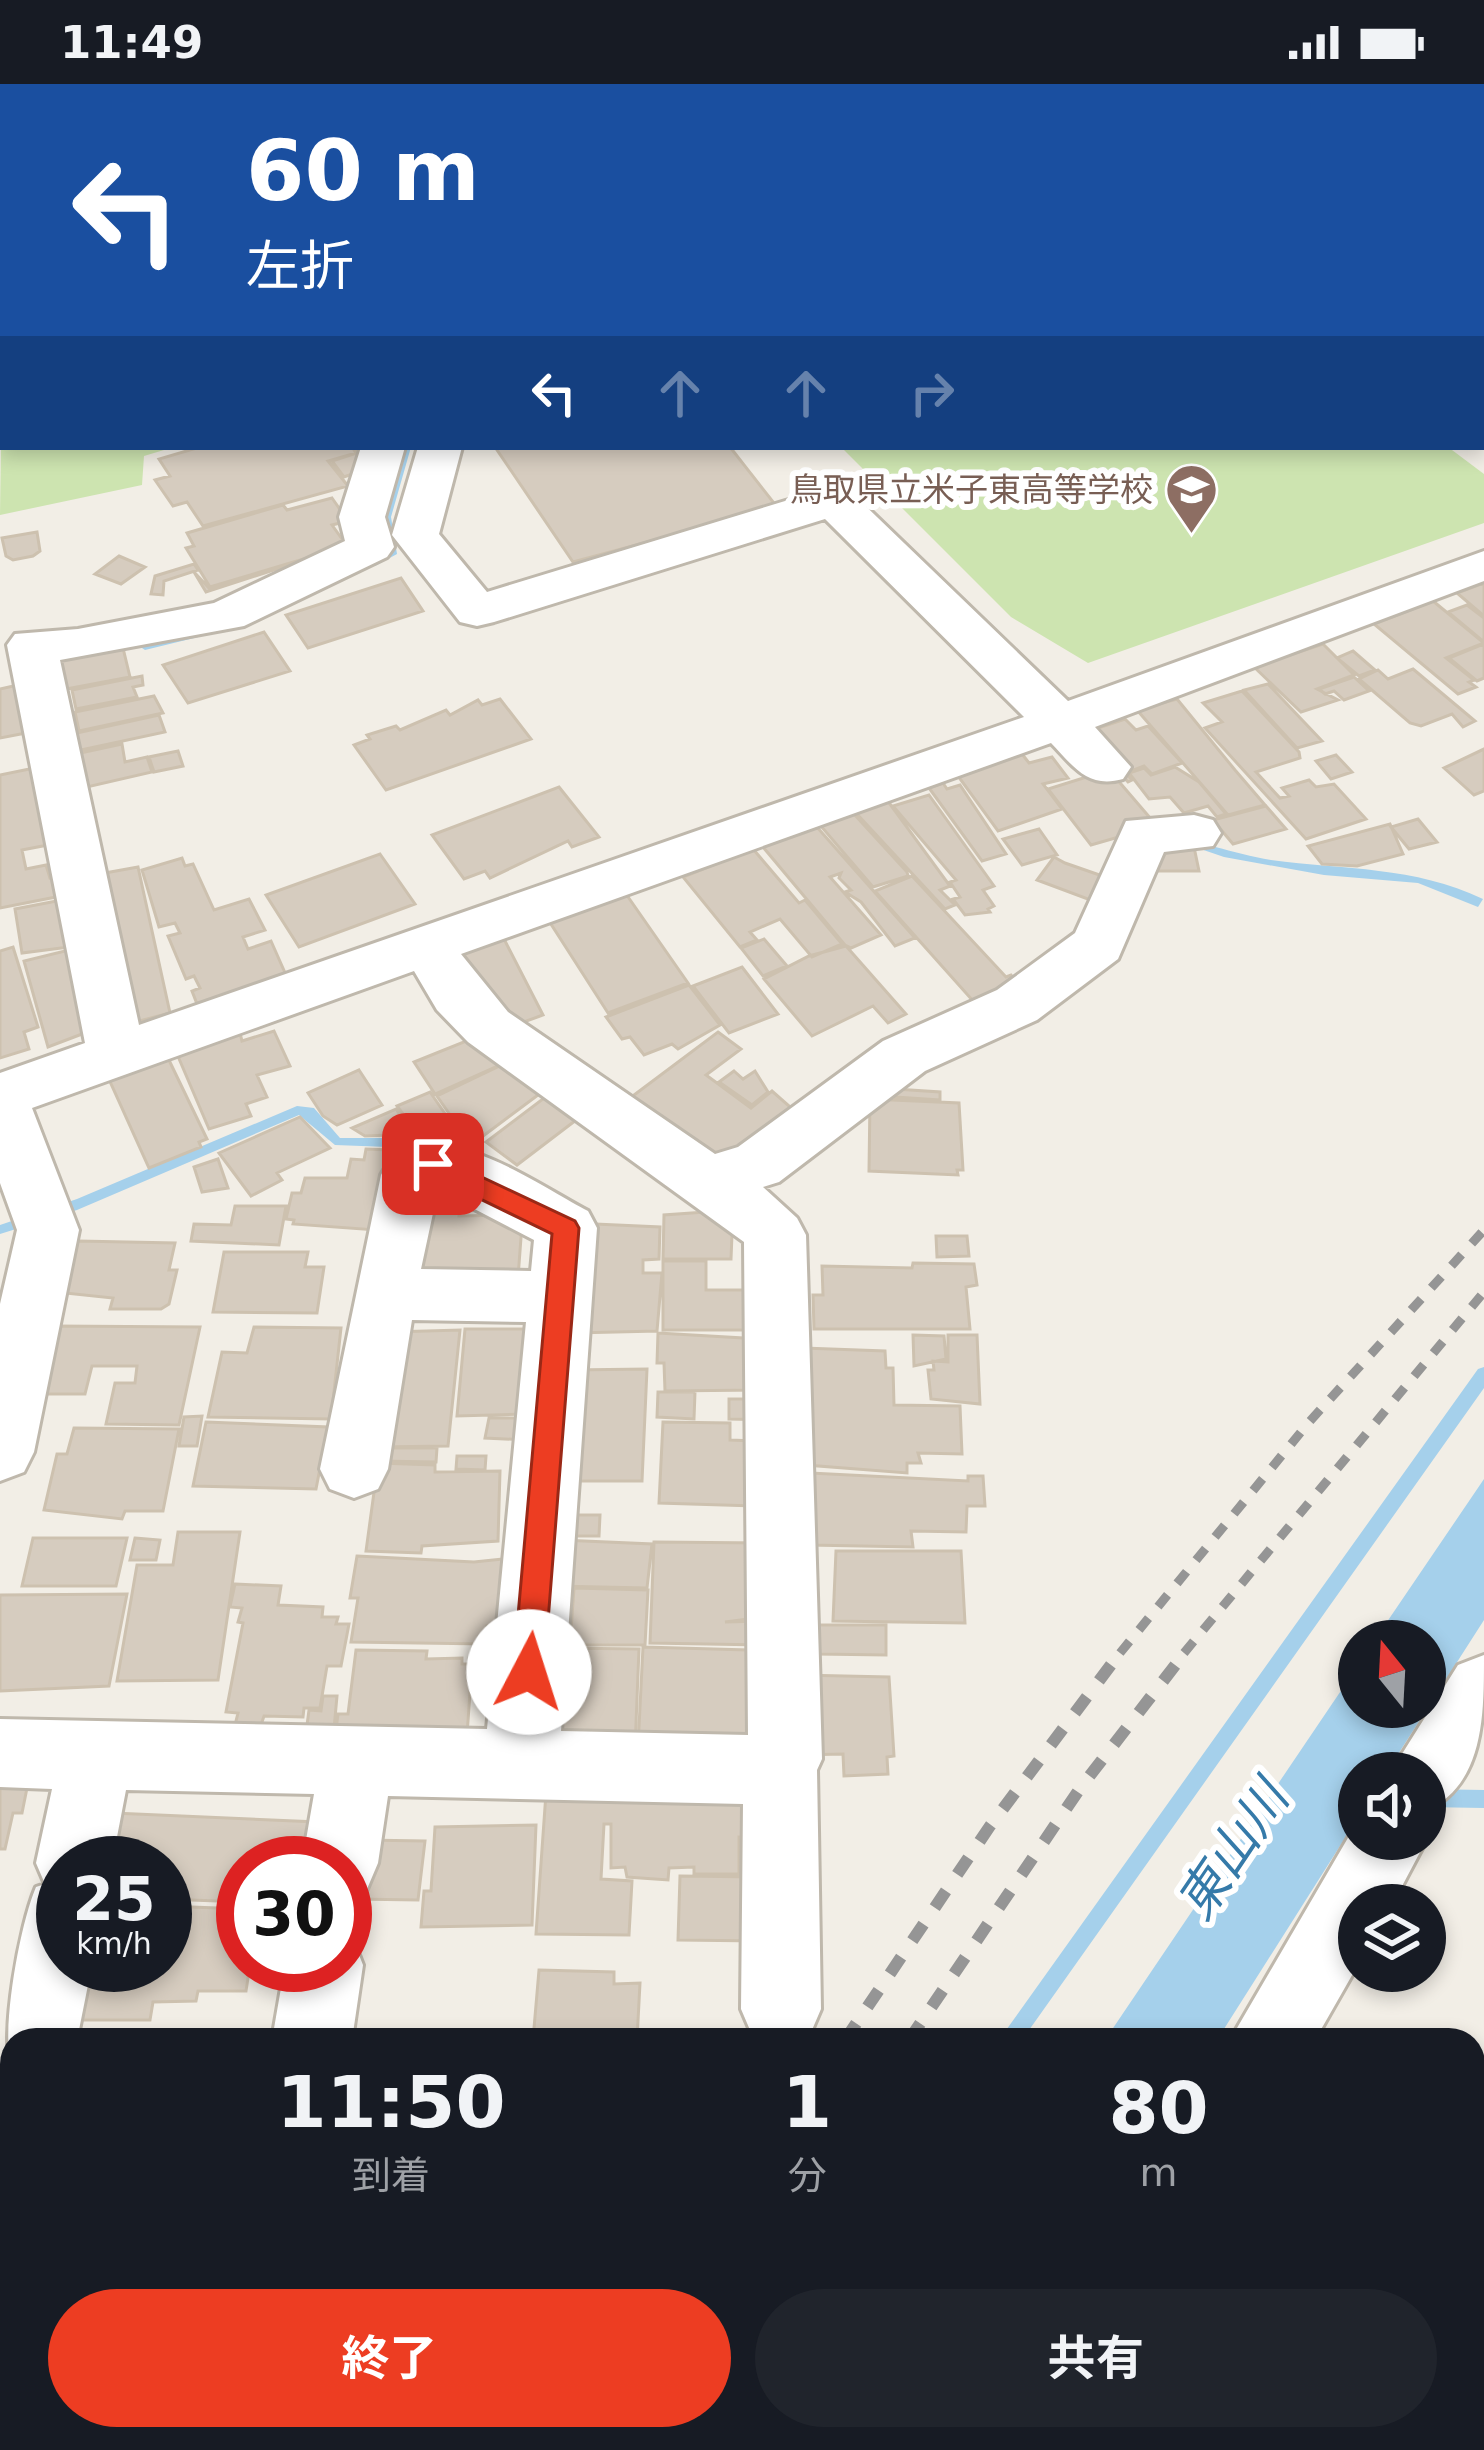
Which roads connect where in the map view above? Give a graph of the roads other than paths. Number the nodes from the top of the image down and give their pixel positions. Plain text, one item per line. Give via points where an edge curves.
1 (382, 450) edge
2 (439, 450) edge
3 (1484, 566) edge
4 (16, 640) edge
5 (1060, 722) junction
6 (1105, 767) dead end
7 (1194, 833) dead end
8 (427, 946) junction
9 (116, 1054) junction
10 (0, 1099) edge
11 (702, 1181) junction
12 (384, 1294) junction
13 (561, 1297) junction
14 (0, 1452) edge
15 (354, 1469) dead end
16 (1484, 1688) edge
17 (0, 1753) edge
18 (96, 1755) junction
19 (357, 1758) junction
20 (521, 1766) junction
21 (780, 1770) junction
22 (1448, 1771) edge
23 (80, 1836) edge
24 (344, 1836) edge
25 (1376, 1860) edge
26 (47, 1992) edge
27 (320, 1992) edge
28 (781, 2009) dead end
29 (39, 2028) edge
30 (314, 2028) edge
31 (1277, 2028) edge

1 - 4 street via 362,517 370,547 227,615 78,644
2 - 5 street via 416,536 477,611 834,501
3 - 5 street
4 - 9 street
5 - 6 street
5 - 8 street
7 - 11 street via 1145,834 1106,934 1017,1005 904,1056 758,1165
8 - 9 street
8 - 11 street via 488,1027
9 - 10 street
10 - 14 street via 48,1230
11 - 21 street via 770,1226 778,1251
12 - 13 street
12 - 13 street via 411,1175 433,1164 566,1228
12 - 15 street
13 - 20 street
16 - 22 street
17 - 18 street
18 - 19 street
18 - 23 street
19 - 20 street
19 - 24 street
20 - 21 street
21 - 28 street
25 - 31 street
26 - 29 street
27 - 30 street

